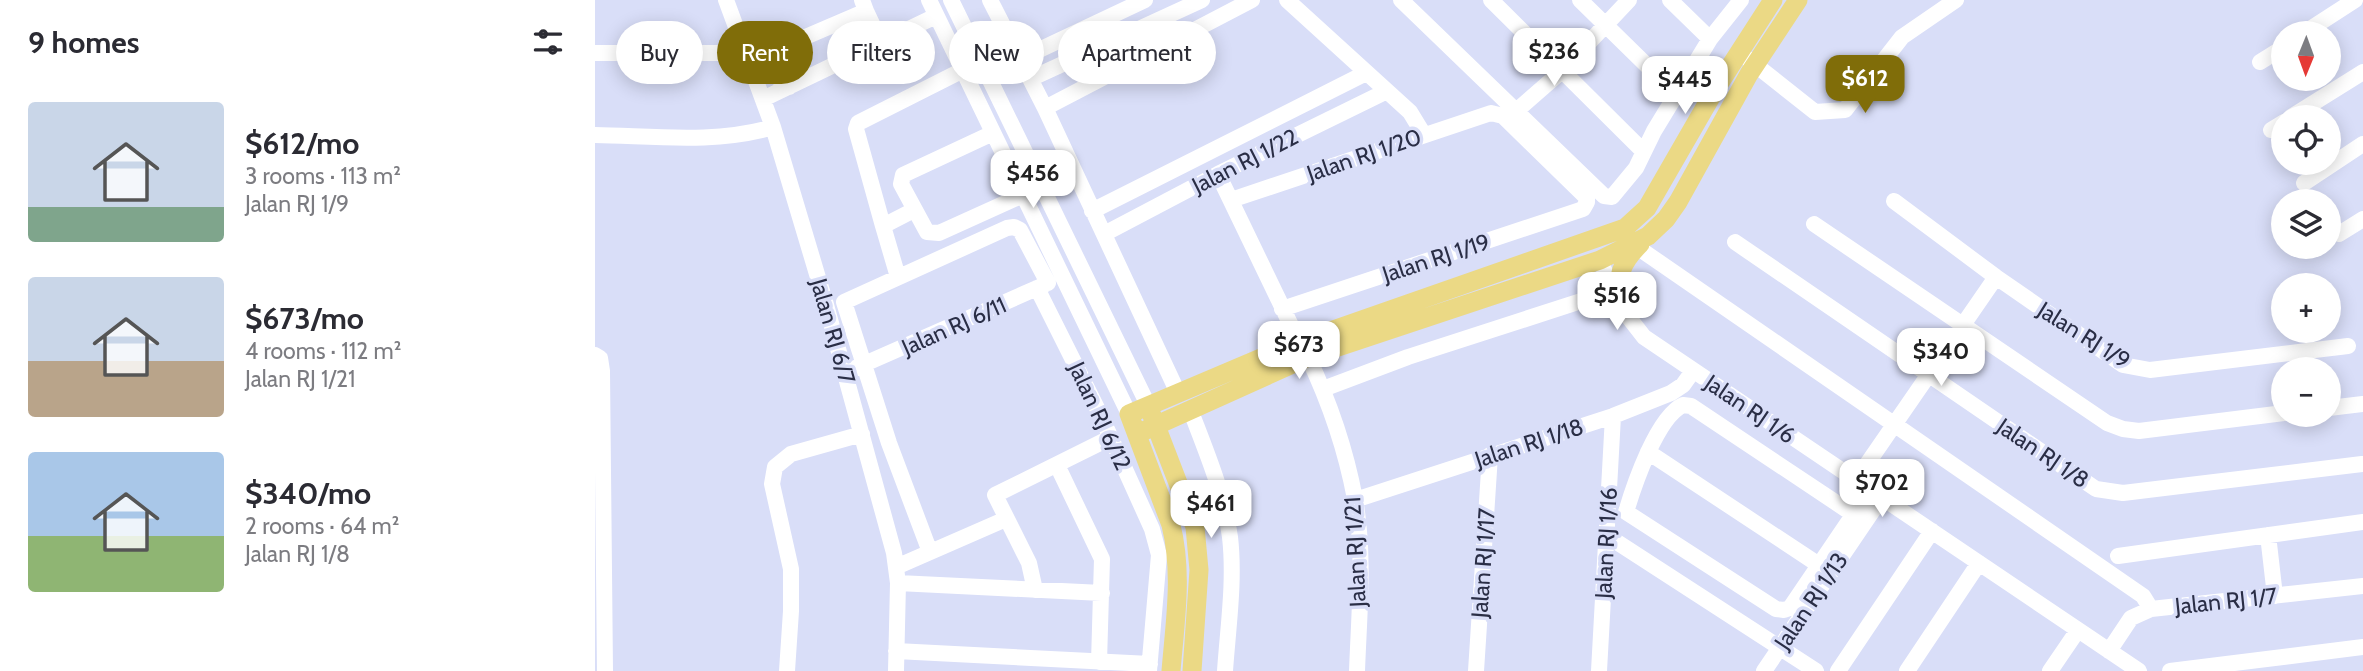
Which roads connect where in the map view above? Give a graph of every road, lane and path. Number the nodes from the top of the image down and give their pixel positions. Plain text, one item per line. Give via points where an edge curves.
1 (726, 0) edge
2 (929, 0) edge
3 (951, 0) edge
4 (990, 0) edge
5 (1145, 0) edge
6 (1202, 0) edge
7 (1252, 0) edge
8 (1287, 0) edge
9 (1491, 0) edge
10 (1580, 0) edge
11 (1629, 0) edge
12 (1669, 0) edge
13 (1741, 0) edge
14 (1773, 0) edge
15 (1798, 0) edge
16 (1956, 0) edge
17 (2355, 0) edge
18 (1410, 3) edge
19 (864, 6) edge
20 (936, 16) junction
21 (734, 21) edge
22 (926, 21) edge
23 (1001, 21) edge
24 (2323, 21) edge
25 (1607, 26) junction
26 (813, 31) edge
27 (1710, 38) junction
28 (949, 42) edge
29 (1044, 48) edge
30 (595, 53) edge
31 (1739, 53) junction
32 (717, 54) edge
33 (2271, 55) edge
34 (2260, 62) dead end
35 (1756, 64) junction
36 (827, 69) edge
37 (1563, 70) junction
38 (2363, 72) edge
39 (1044, 73) edge
40 (1366, 73) junction
41 (949, 77) edge
42 (758, 84) edge
43 (784, 84) edge
44 (970, 84) edge
45 (1033, 84) edge
46 (789, 87) junction
47 (1387, 91) junction
48 (1677, 95) junction
49 (763, 99) junction
50 (2310, 105) edge
51 (1045, 108) junction
52 (1515, 112) junction
53 (773, 127) junction
54 (993, 133) junction
55 (595, 135) edge
56 (1424, 135) junction
57 (2363, 144) edge
58 (1643, 151) junction
59 (1218, 174) junction
60 (2304, 183) dead end
61 (1023, 195) junction
62 (1231, 200) junction
63 (1894, 201) dead end
64 (1587, 202) joint
65 (914, 210) junction
66 (1092, 211) junction
67 (2363, 219) edge
68 (1814, 224) dead end
69 (883, 226) junction
70 (2341, 233) edge
71 (1104, 234) junction
72 (1594, 241) junction
73 (1642, 242) junction
74 (1735, 242) dead end
75 (1600, 260) junction
76 (898, 277) junction
77 (1996, 277) junction
78 (1049, 283) junction
79 (1616, 298) junction
80 (825, 301) junction
81 (843, 302) junction
82 (1282, 309) junction
83 (1963, 324) junction
84 (2348, 346) dead end
85 (1303, 349) junction
86 (595, 355) edge
87 (863, 366) junction
88 (844, 371) junction
89 (1693, 371) junction
90 (1928, 374) junction
91 (1323, 388) junction
92 (1679, 389) junction
93 (1178, 393) junction
94 (2363, 404) edge
95 (1148, 405) junction
96 (1683, 405) junction
97 (2341, 407) edge
98 (1190, 409) junction
99 (1129, 414) junction
100 (1613, 416) junction
101 (2271, 416) edge
102 (1893, 424) junction
103 (1156, 425) junction
104 (862, 434) junction
105 (1137, 434) junction
106 (1110, 438) junction
107 (1648, 452) junction
108 (1490, 455) junction
109 (2362, 464) edge
110 (1058, 465) junction
111 (1856, 480) junction
112 (1876, 493) junction
113 (1355, 499) junction
114 (1608, 506) junction
115 (1626, 512) junction
116 (1853, 514) junction
117 (1006, 519) junction
118 (2363, 522) edge
119 (1932, 531) junction
120 (1607, 535) junction
121 (2268, 536) junction
122 (930, 552) junction
123 (2118, 556) dead end
124 (1979, 563) junction
125 (1819, 565) junction
126 (897, 575) junction
127 (2363, 586) edge
128 (1035, 590) junction
129 (1102, 593) junction
130 (2275, 596) junction
131 (2151, 609) junction
132 (2078, 630) junction
133 (1780, 647) junction
134 (2363, 647) edge
135 (897, 651) junction
136 (2109, 651) junction
137 (1099, 662) junction
138 (1150, 668) edge
139 (1601, 670) edge
140 (605, 671) edge
141 (787, 671) edge
142 (896, 671) edge
143 (1171, 671) edge
144 (1192, 671) edge
145 (1225, 671) edge
146 (1357, 671) edge
147 (1476, 671) edge
148 (1765, 671) edge
149 (1816, 671) edge
150 (1838, 671) edge
151 (1907, 671) edge
152 (2050, 671) edge
153 (2139, 671) edge
154 (2170, 671) edge

1 - 21 street, Jalan RJ 6/7
2 - 20 street
3 - 95 street
4 - 23 street
5 - 29 street
6 - 39 street
7 - 51 street
8 - 40 street
9 - 37 street
10 - 25 street
11 - 25 street
12 - 27 street
13 - 27 street
14 - 31 main road
15 - 35 main road
16 - 35 street via 1902,37 1845,110 1815,112
17 - 24 street
18 - 52 street
19 - 26 street
20 - 22 street
20 - 28 street
25 - 37 street
25 - 48 street
27 - 48 street
30 - 32 street
31 - 35 street
31 - 72 main road via 1647,208 1625,228
33 - 34 street
35 - 73 main road via 1678,202
36 - 46 street
37 - 52 street
37 - 58 street
38 - 50 street
40 - 47 street
40 - 66 street, Jalan RJ 1/22
41 - 69 street via 859,123 856,129
42 - 49 street, Jalan RJ 6/7
43 - 46 street
44 - 54 street
45 - 51 street
46 - 49 street
47 - 56 street via 1410,112
47 - 59 street, Jalan RJ 1/22
48 - 58 street
49 - 53 street, Jalan RJ 6/7
51 - 66 street
52 - 58 street via 1608,198 1636,168
53 - 55 street via 717,138
53 - 80 street, Jalan RJ 6/7
54 - 61 street
54 - 65 street via 903,175 901,184
56 - 62 street, Jalan RJ 1/20
56 - 64 street, Jalan RJ 1/20 via 1491,113 1503,116
57 - 60 street
59 - 62 street, Jalan RJ 1/21
59 - 71 street, Jalan RJ 1/22
61 - 65 street via 939,233 927,232
61 - 78 street
62 - 82 street, Jalan RJ 1/21
63 - 77 street, Jalan RJ 1/9
64 - 82 street, Jalan RJ 1/19 via 1583,209
65 - 69 street
66 - 71 street
67 - 70 street
68 - 83 street
69 - 76 street
71 - 93 street
72 - 75 main road
72 - 85 main road
73 - 75 main road
73 - 79 main road via 1625,259
73 - 102 street
74 - 90 street, Jalan RJ 1/8
75 - 79 street, Jalan RJ 1/6
75 - 85 main road
76 - 78 street via 1014,227
76 - 81 street
77 - 83 street
77 - 84 street, Jalan RJ 1/9 via 2123,365 2136,369
78 - 87 street, Jalan RJ 6/11
78 - 99 street
78 - 106 street, Jalan RJ 6/12 via 1055,320
79 - 89 street, Jalan RJ 1/6 via 1644,337
79 - 91 street via 1408,357
80 - 81 street
80 - 88 street, Jalan RJ 6/7
81 - 87 street
82 - 85 street, Jalan RJ 1/21
83 - 90 street
83 - 101 street via 2107,423 2123,429
85 - 91 street, Jalan RJ 1/21
85 - 93 main road
85 - 98 main road
86 - 140 street via 603,371
87 - 88 street, Jalan RJ 6/11
87 - 122 street
88 - 104 street, Jalan RJ 6/7
89 - 92 street, Jalan RJ 1/18
89 - 111 street, Jalan RJ 1/6
90 - 102 street
90 - 109 street, Jalan RJ 1/8 via 2096,489 2110,493
91 - 113 street, Jalan RJ 1/21
92 - 96 street
92 - 100 street, Jalan RJ 1/18
93 - 95 main road
94 - 97 street
95 - 99 main road
95 - 103 main road
96 - 107 street via 1674,411
96 - 116 street
98 - 103 main road
98 - 145 street via 1218,484 1229,534 1232,565
99 - 105 main road
100 - 108 street, Jalan RJ 1/18
100 - 114 street, Jalan RJ 1/16
102 - 111 street
102 - 131 street via 2143,596
103 - 105 main road
103 - 144 main road via 1195,527 1199,570
104 - 126 street, Jalan RJ 6/7
104 - 141 street via 791,454 775,467 772,484 791,569
105 - 143 main road via 1176,544 1179,578
106 - 110 street
106 - 138 street, Jalan RJ 6/12 via 1152,529 1159,555
107 - 115 street
107 - 125 street
108 - 113 street, Jalan RJ 1/18
108 - 147 street, Jalan RJ 1/17
110 - 117 street via 995,495
110 - 129 street via 1100,552
111 - 112 street, Jalan RJ 1/6
112 - 116 street
112 - 119 street, Jalan RJ 1/6
112 - 133 street, Jalan RJ 1/13
113 - 146 street, Jalan RJ 1/21 via 1360,568
114 - 115 street
114 - 120 street, Jalan RJ 1/16
115 - 125 street via 1780,610 1790,608
116 - 125 street
117 - 122 street
117 - 128 street via 1029,563
118 - 121 street
119 - 124 street, Jalan RJ 1/6
119 - 150 street
120 - 133 street
120 - 139 street, Jalan RJ 1/16
121 - 123 street
121 - 130 street
122 - 126 street
124 - 132 street, Jalan RJ 1/6
124 - 151 street
126 - 128 street
126 - 135 street, Jalan RJ 6/7
127 - 130 street, Jalan RJ 1/7
128 - 129 street
129 - 137 street
130 - 131 street, Jalan RJ 1/7
131 - 136 street, Jalan RJ 1/7 via 2131,618
132 - 136 street, Jalan RJ 1/6
132 - 152 street
133 - 148 street, Jalan RJ 1/13
133 - 149 street
134 - 154 street
135 - 137 street
135 - 142 street, Jalan RJ 6/7
136 - 153 street, Jalan RJ 1/6
137 - 138 street

